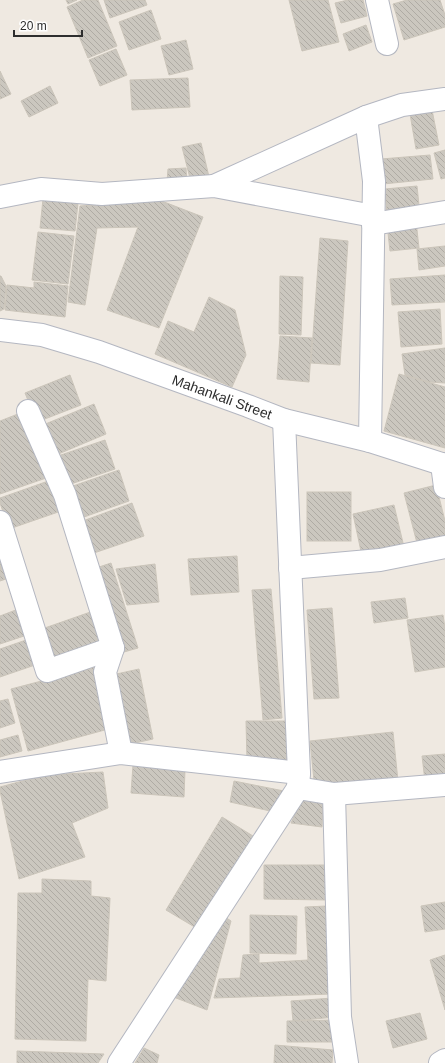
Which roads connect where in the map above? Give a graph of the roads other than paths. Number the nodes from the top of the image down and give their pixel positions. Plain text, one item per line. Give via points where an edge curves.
1 (377, 0) edge
2 (387, 44) dead end
3 (445, 99) edge
4 (366, 117) junction
5 (214, 186) junction
6 (0, 197) edge
7 (445, 212) edge
8 (373, 220) junction
9 (0, 330) edge
10 (28, 411) dead end
11 (284, 420) junction
12 (370, 441) junction
13 (443, 464) edge
14 (445, 487) edge
15 (0, 522) edge
16 (445, 547) edge
17 (290, 568) junction
18 (113, 648) junction
19 (121, 753) junction
20 (0, 772) edge
21 (299, 781) junction
22 (445, 785) edge
23 (334, 794) junction
24 (445, 1060) edge
25 (118, 1063) edge
26 (347, 1063) edge
27 (440, 1063) edge

1 - 2 street
3 - 4 street via 402,105
4 - 5 street
4 - 8 street via 374,181
5 - 6 street via 102,194 41,189
5 - 8 street
7 - 8 street
8 - 12 street
9 - 11 street, Mahankali Street via 42,334 99,352
10 - 18 street via 65,495
11 - 12 street, Mahankali Street
11 - 17 street
12 - 13 street, Mahankali Street
13 - 14 street
15 - 18 street via 47,670
16 - 17 street via 380,560
17 - 21 street
18 - 19 street via 105,672
19 - 20 street
19 - 21 street
21 - 23 street
21 - 25 street
22 - 23 street
23 - 26 street via 340,1017
24 - 27 street

